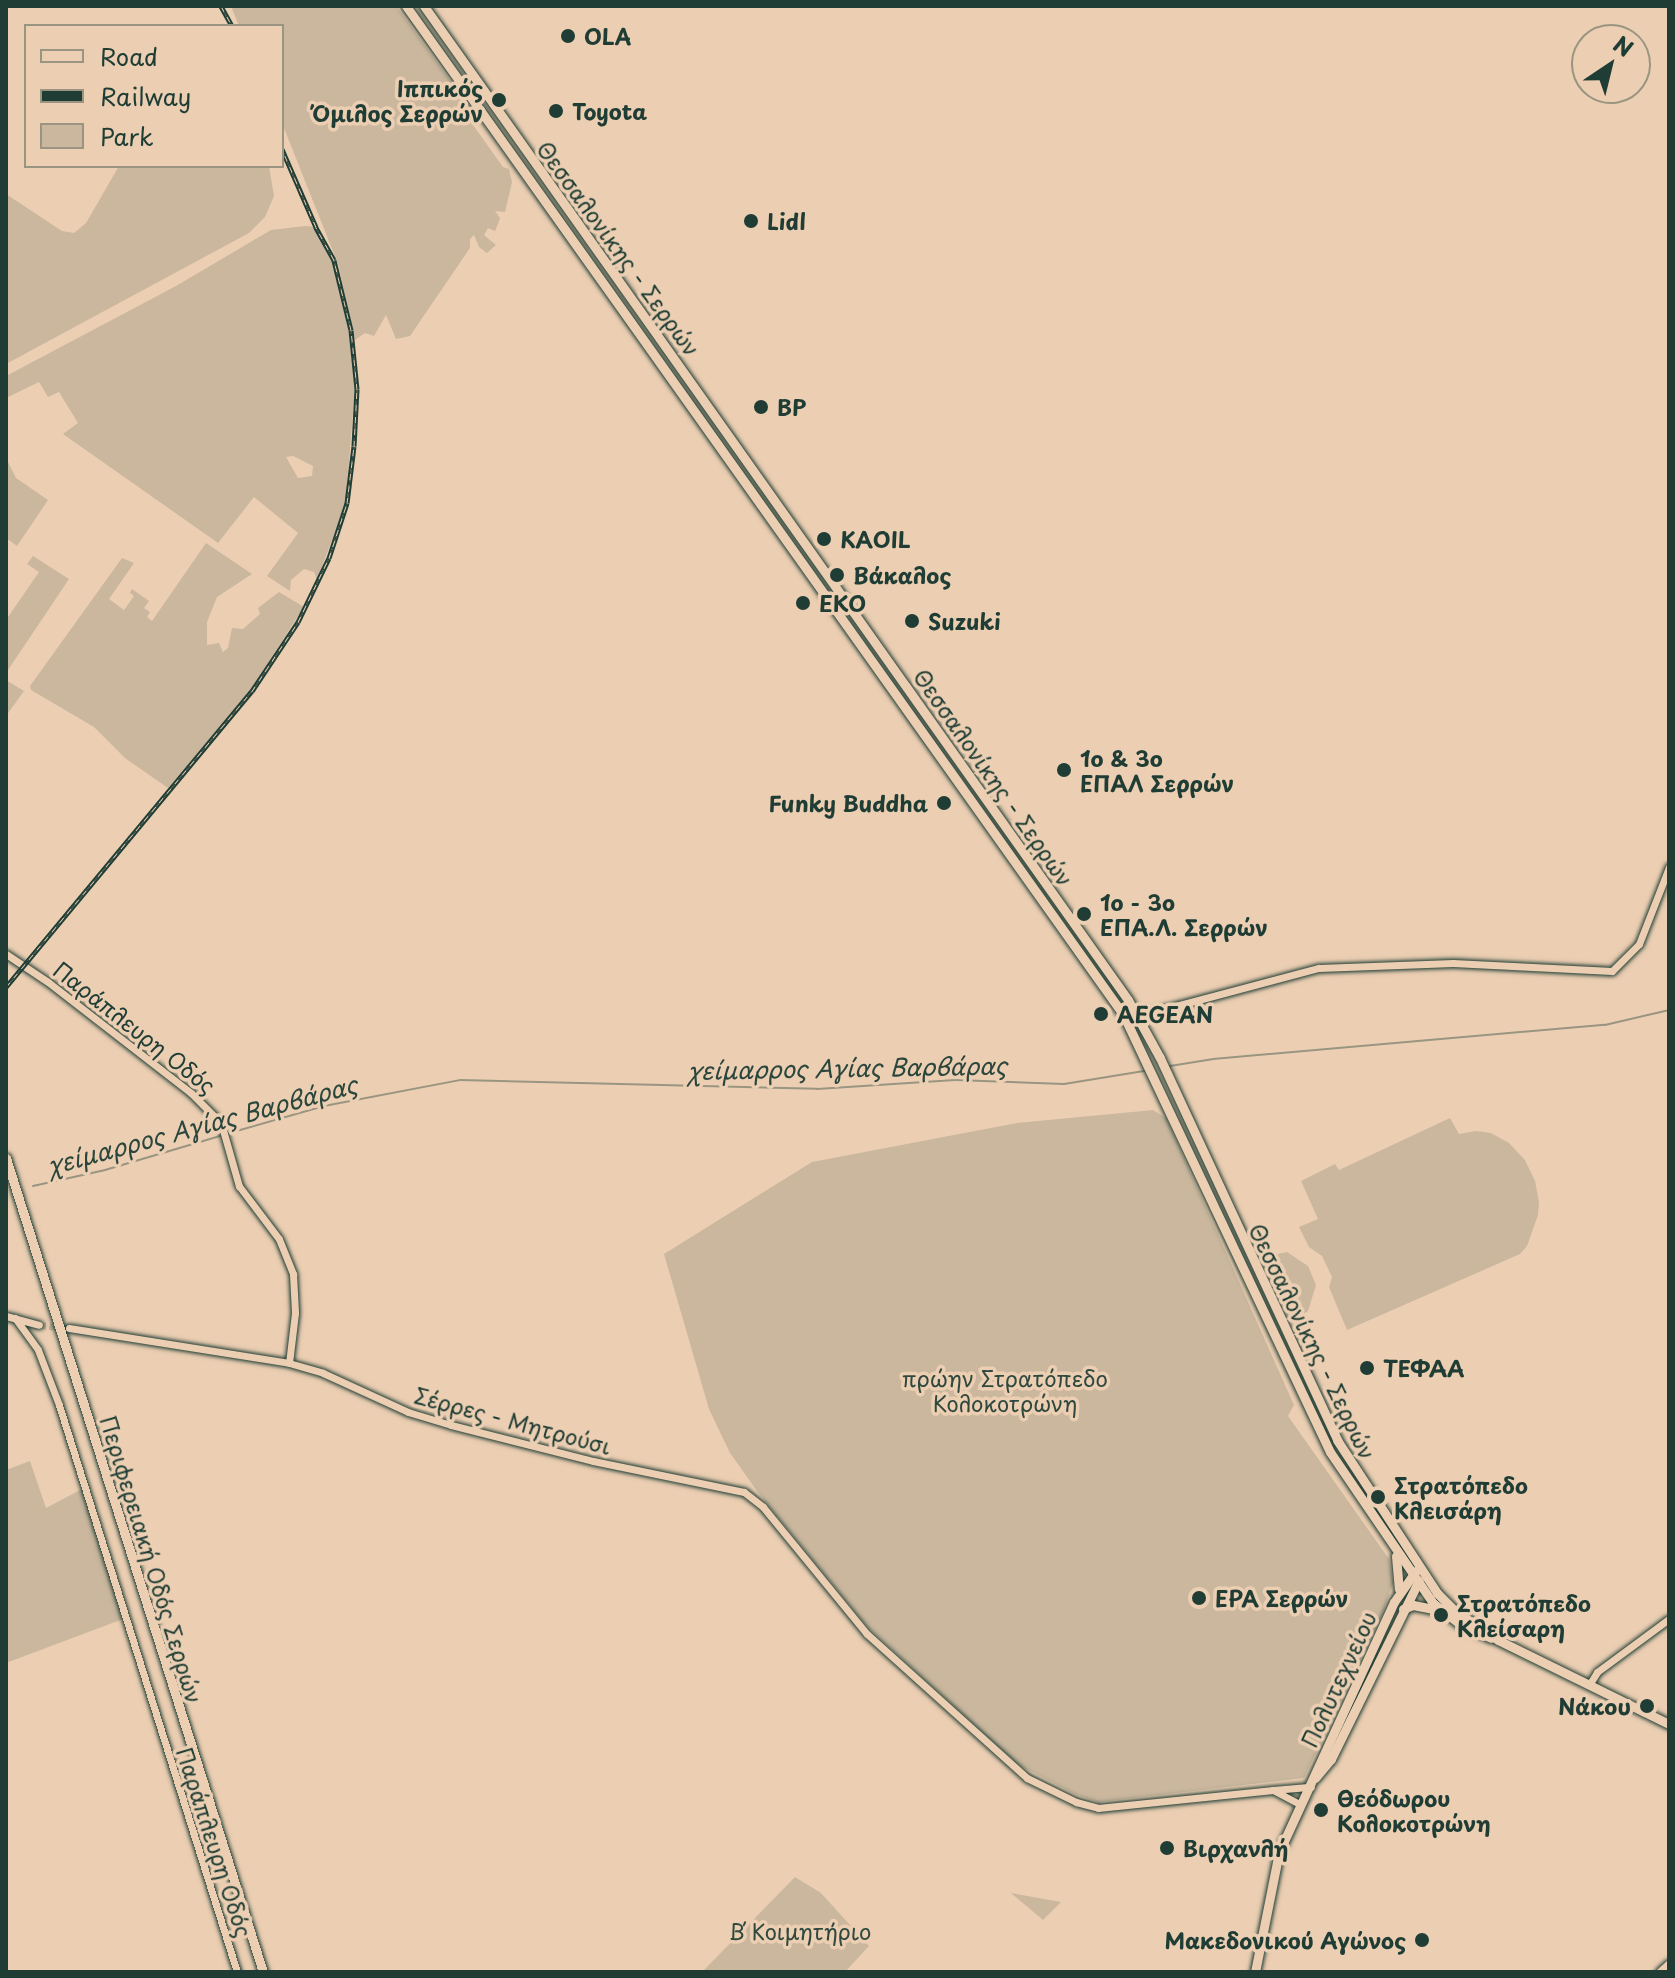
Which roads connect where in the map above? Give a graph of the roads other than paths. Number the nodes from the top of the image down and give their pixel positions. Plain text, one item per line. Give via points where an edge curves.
1 (406, 6) edge
2 (424, 6) edge
3 (1669, 867) edge
4 (6, 954) edge
5 (1138, 1016) junction
6 (6, 1158) edge
7 (10, 1317) edge
8 (39, 1325) tunnel mouth
9 (69, 1328) tunnel mouth
10 (289, 1363) junction
11 (1394, 1549) junction
12 (1419, 1575) junction
13 (1398, 1594) junction
14 (1440, 1610) junction
15 (1401, 1611) junction
16 (1669, 1619) edge
17 (1498, 1640) junction
18 (1589, 1685) junction
19 (1669, 1724) edge
20 (1312, 1783) junction
21 (1273, 1790) junction
22 (1301, 1805) junction
23 (1669, 1963) edge
24 (237, 1972) edge
25 (263, 1972) edge
26 (1255, 1972) edge
27 (1659, 1972) edge

1 - 11 main road, Θεσσαλονίκης - Σερρών via 1031,880 1139,1042 1317,1428
2 - 5 main road, Θεσσαλονίκης - Σερρών
3 - 5 street via 1639,944 1612,971 1453,963 1319,968
4 - 10 street, Παράπλευρη Οδός via 216,1116 244,1196 272,1228 293,1274
5 - 12 main road, Θεσσαλονίκης - Σερρών via 1337,1440
6 - 25 main road, Περιφερειακή Οδός Σερρών
7 - 8 street
7 - 24 street, Παράπλευρη Οδός via 38,1350 59,1405
9 - 10 street, Σέρρες - Μητρούσι
10 - 21 street, Σέρρες - Μητρούσι via 422,1417 593,1461 744,1492 763,1507 885,1651 1018,1772 1081,1804 1107,1808
11 - 12 main road, Θεσσαλονίκης - Σερρών
11 - 13 main road
12 - 13 main road, Πολυτεχνείου
12 - 14 main road
12 - 15 main road, Πολυτεχνείου
12 - 17 main road via 1450,1607
13 - 20 main road, Πολυτεχνείου
14 - 15 main road via 1411,1604
14 - 17 main road
15 - 20 main road, Πολυτεχνείου via 1331,1759
16 - 18 street via 1597,1672
17 - 18 main road
18 - 19 main road
20 - 21 street, Σέρρες - Μητρούσι
20 - 22 main road, Πολυτεχνείου
21 - 22 street
22 - 26 main road, Πολυτεχνείου via 1273,1868
23 - 27 street

